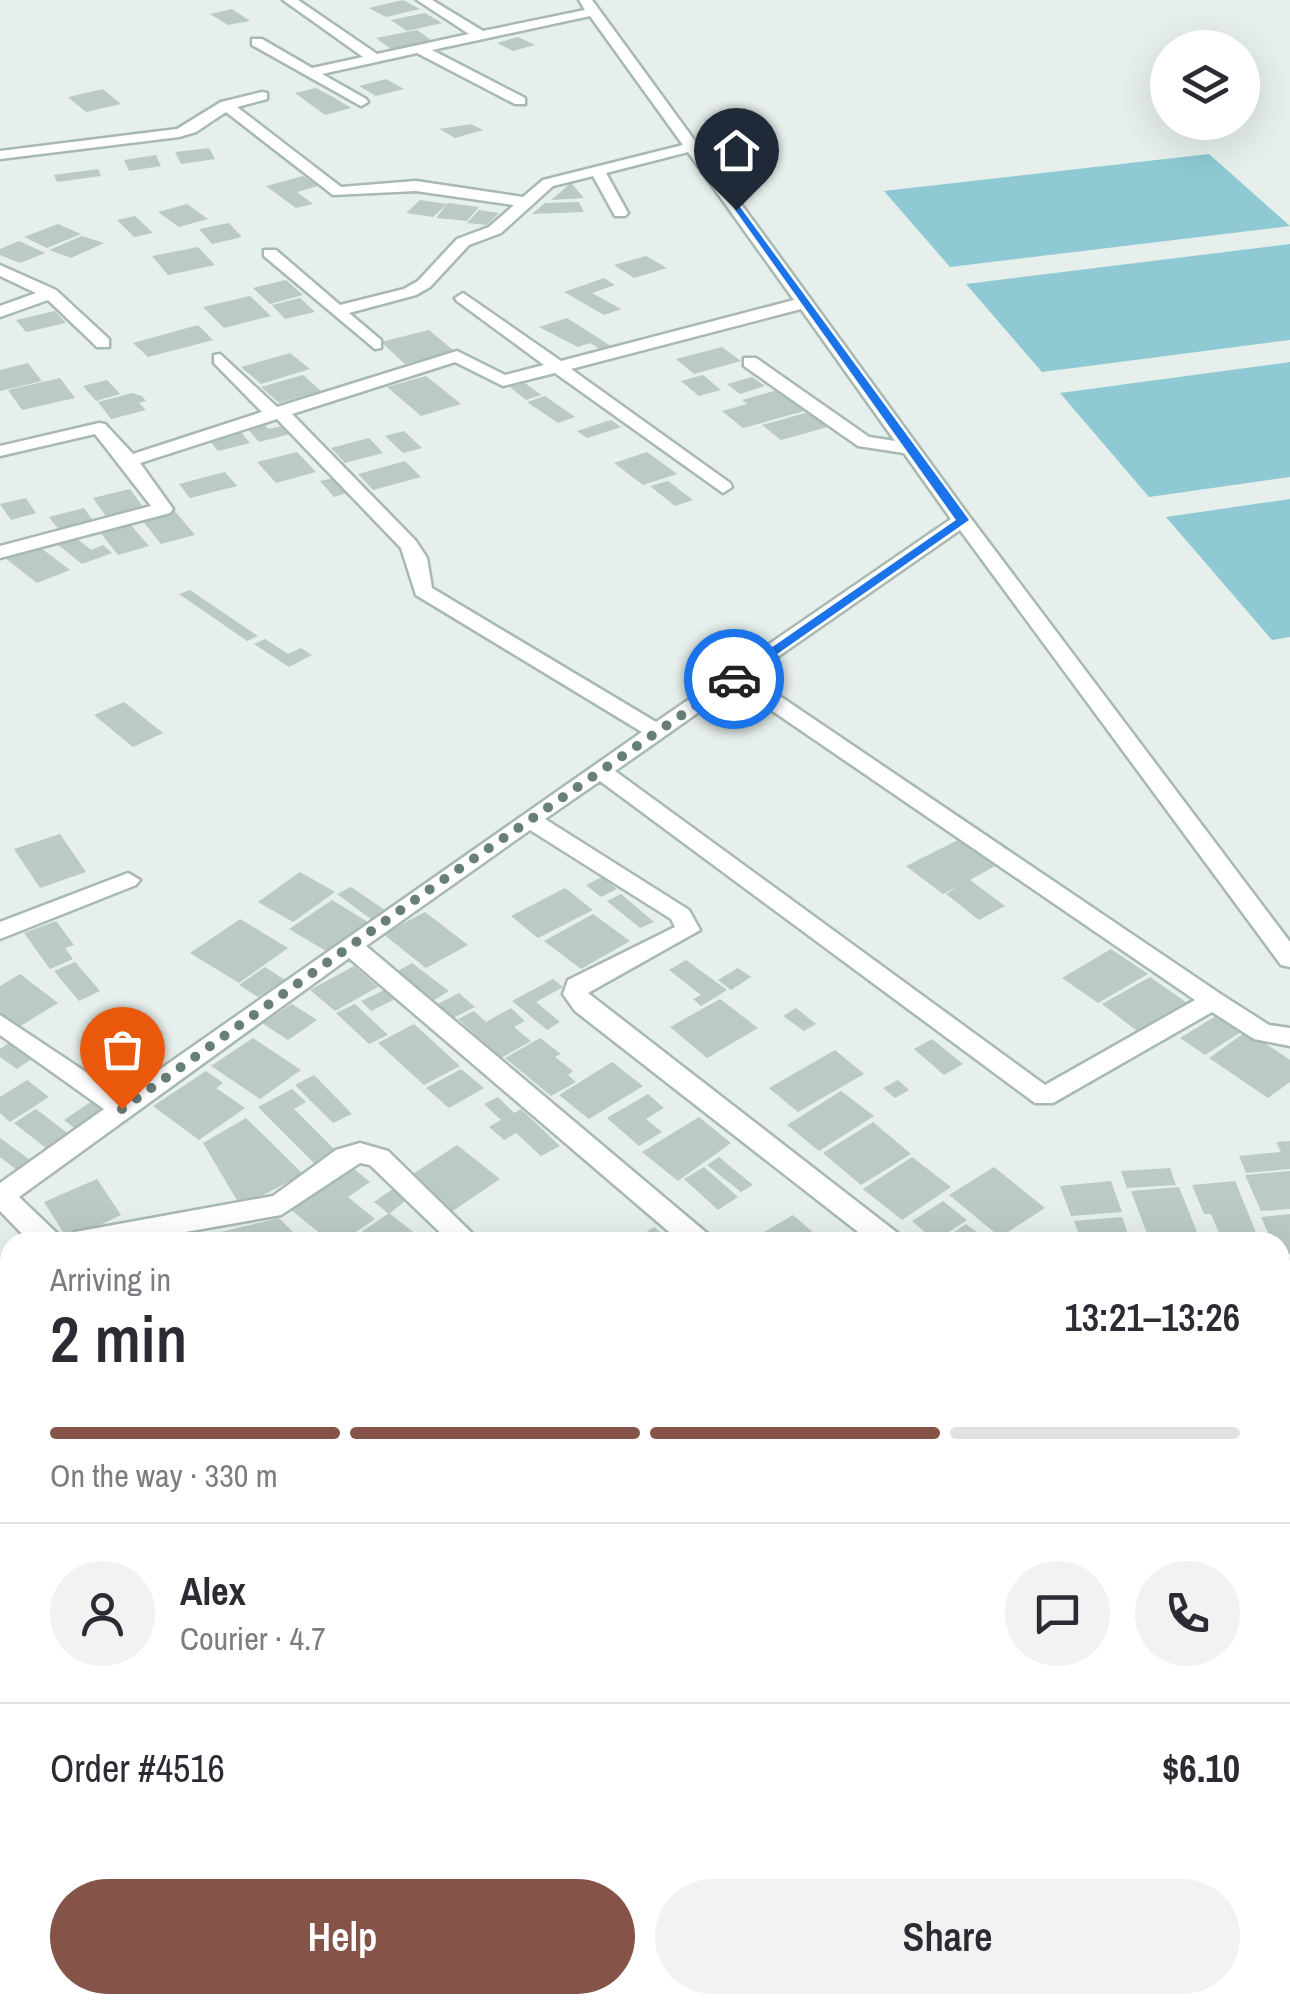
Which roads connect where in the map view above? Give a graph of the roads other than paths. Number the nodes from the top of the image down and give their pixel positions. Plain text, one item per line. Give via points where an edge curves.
1 (289, 0) edge
2 (423, 0) edge
3 (589, 6) edge
4 (481, 36) junction
5 (257, 42) dead end
6 (418, 49) junction
7 (375, 58) junction
8 (311, 72) junction
9 (262, 96) dead end
10 (520, 101) dead end
11 (361, 102) dead end
12 (226, 105) junction
13 (691, 147) junction
14 (0, 155) edge
15 (597, 170) junction
16 (524, 202) junction
17 (620, 213) dead end
18 (270, 253) dead end
19 (0, 270) edge
20 (50, 293) junction
21 (463, 298) dead end
22 (804, 304) junction
23 (0, 312) edge
24 (337, 312) junction
25 (103, 344) dead end
26 (375, 344) dead end
27 (220, 359) dead end
28 (750, 362) dead end
29 (562, 366) junction
30 (277, 413) junction
31 (910, 448) junction
32 (0, 451) edge
33 (130, 460) junction
34 (722, 487) dead end
35 (962, 520) junction
36 (0, 552) edge
37 (737, 677) junction
38 (658, 732) junction
39 (601, 771) junction
40 (531, 820) junction
41 (128, 880) dead end
42 (0, 931) edge
43 (349, 946) junction
44 (1290, 959) edge
45 (1213, 1001) junction
46 (0, 1023) edge
47 (1290, 1038) edge
48 (122, 1109) junction
49 (1, 1196) edge
50 (36, 1232) edge
51 (131, 1232) edge
52 (457, 1232) edge
53 (687, 1232) edge
54 (877, 1232) edge

1 - 7 street
2 - 4 street
3 - 4 street
3 - 13 street
4 - 6 street
5 - 8 street
6 - 7 street
6 - 10 street
7 - 8 street
8 - 11 street
9 - 12 street
12 - 14 street via 179,133
12 - 16 street via 338,192 416,186
13 - 15 street
13 - 22 street
15 - 16 street via 548,183
15 - 17 street
16 - 24 street via 494,230 462,242 410,292
18 - 24 street
19 - 20 street
20 - 23 street
20 - 25 street
21 - 29 street
22 - 29 street
22 - 31 street
24 - 26 street
27 - 30 street
28 - 31 street via 864,442
29 - 30 street via 503,381 456,356
29 - 34 street
30 - 33 street
30 - 38 street via 408,545 423,591
31 - 35 street
32 - 33 street via 99,428
33 - 36 street via 163,509
35 - 37 street
35 - 44 street
37 - 38 street
37 - 45 street
38 - 39 street
39 - 40 street
39 - 45 street via 1044,1097
40 - 43 street
40 - 54 street via 687,924 688,930 577,986 584,1005
41 - 42 street
43 - 48 street
43 - 53 street
45 - 47 street via 1263,1033
46 - 48 street
48 - 49 street
49 - 50 street
51 - 52 street via 281,1205 345,1156 360,1153 379,1158

